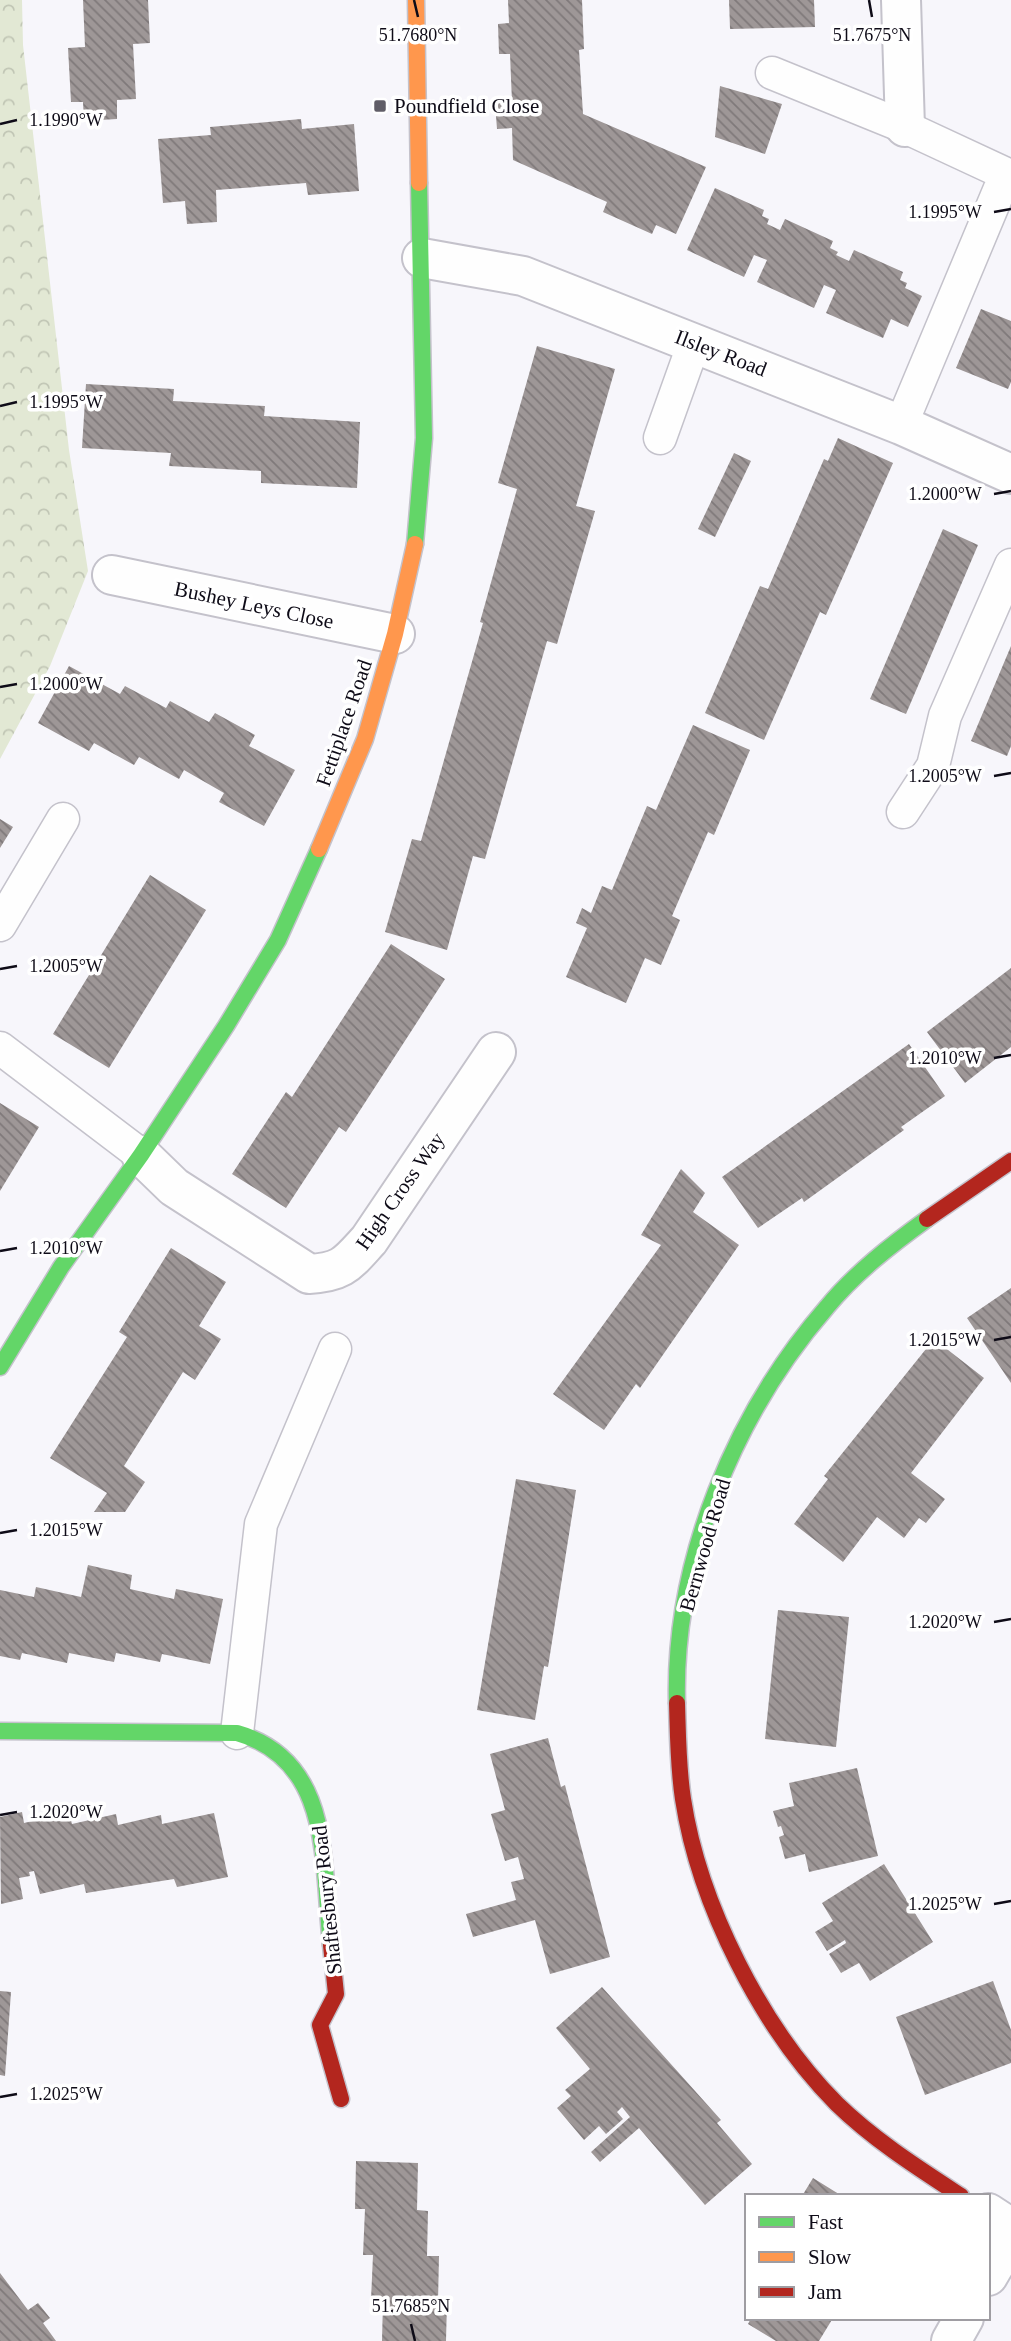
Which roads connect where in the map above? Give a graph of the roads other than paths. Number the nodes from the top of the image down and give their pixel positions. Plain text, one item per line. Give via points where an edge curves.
1 (416, 0) edge
2 (901, 0) edge
3 (772, 73) dead end
4 (905, 127) junction
5 (422, 258) junction
6 (694, 343) junction
7 (901, 425) junction
8 (660, 438) dead end
9 (1011, 474) edge
10 (1011, 565) edge
11 (112, 575) dead end
12 (395, 634) junction
13 (903, 812) dead end
14 (62, 819) dead end
15 (0, 925) edge
16 (0, 1048) edge
17 (496, 1052) dead end
18 (141, 1155) junction
19 (1011, 1161) edge
20 (335, 1349) dead end
21 (0, 1367) edge
22 (0, 1731) edge
23 (237, 1733) junction
24 (341, 2099) dead end
25 (958, 2194) edge
26 (990, 2214) edge
27 (1011, 2228) edge
28 (1011, 2237) edge
29 (990, 2273) edge
30 (963, 2320) edge
31 (951, 2341) edge

1 - 5 street, Fettiplace Road
2 - 4 street
3 - 4 lane
4 - 7 lane via 1006,174
5 - 6 street, Ilsley Road via 523,276
5 - 12 street, Fettiplace Road via 423,450 416,537
6 - 7 street, Ilsley Road
6 - 8 lane
7 - 9 street, Ilsley Road
10 - 13 lane via 945,716 933,766
11 - 12 street, Bushey Leys Close
12 - 18 street, Fettiplace Road via 365,739 299,898 226,1026
14 - 15 lane
16 - 18 lane
17 - 18 street, High Cross Way via 369,1240 343,1268 331,1272 309,1274 174,1187
18 - 21 street, Fettiplace Road via 61,1267
19 - 25 street, Bernwood Road via 937,1209 878,1256 827,1306 783,1363 740,1434 710,1511 684,1608 675,1712 684,1807 712,1900 749,1983 804,2068 858,2125
20 - 23 lane via 261,1524
22 - 23 street, Shaftesbury Road
23 - 24 street, Shaftesbury Road via 262,1740 283,1757 305,1782 317,1811 336,1994 320,2025
26 - 27 street
28 - 29 street
30 - 31 street

